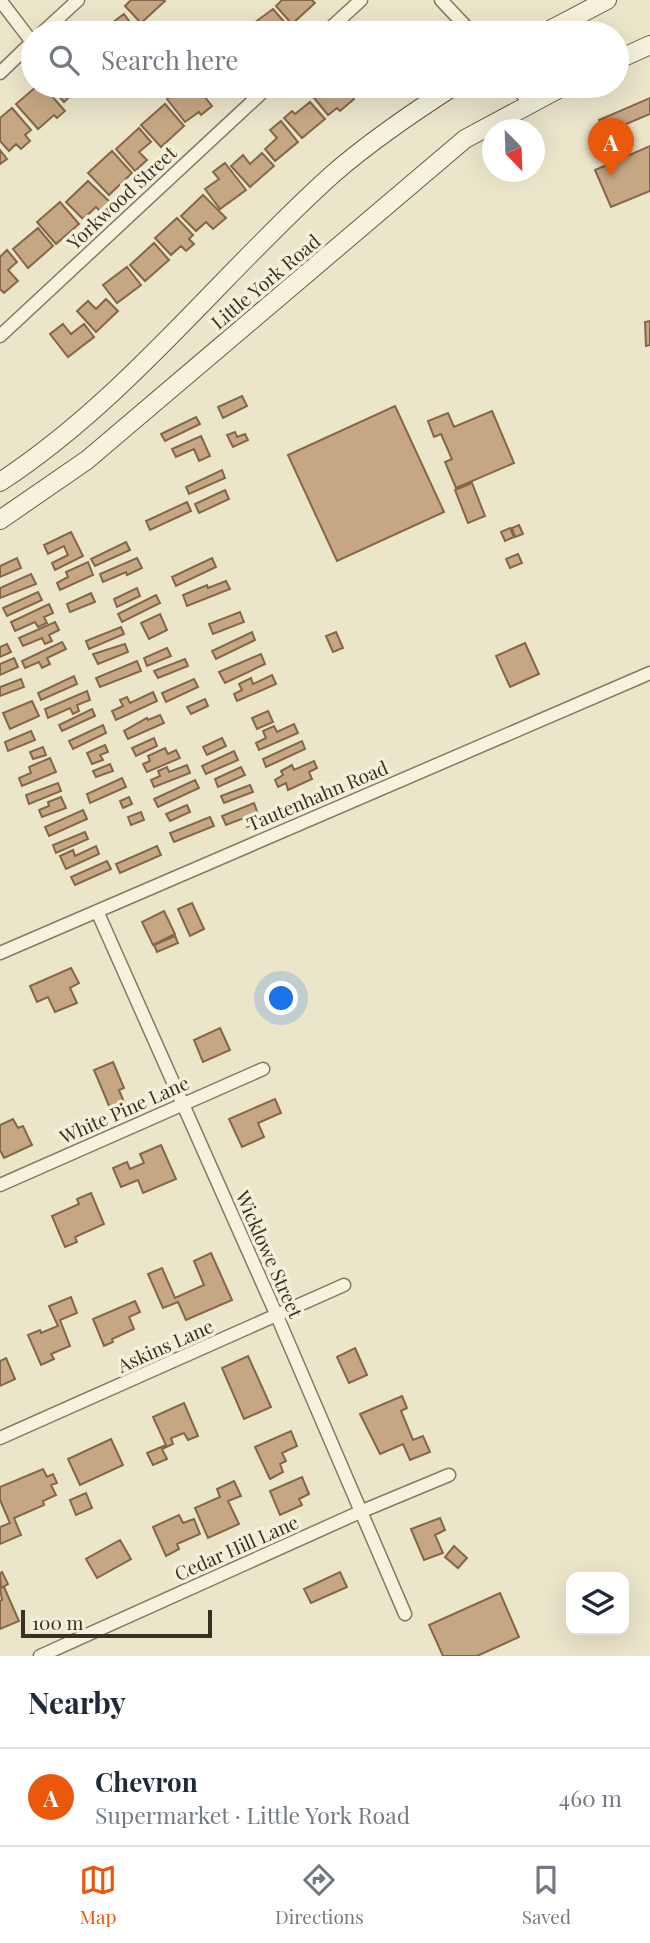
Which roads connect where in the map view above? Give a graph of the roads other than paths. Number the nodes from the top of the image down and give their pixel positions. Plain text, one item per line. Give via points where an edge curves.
1 (0, 0) edge
2 (78, 0) edge
3 (360, 0) edge
4 (442, 0) edge
5 (607, 0) edge
6 (55, 21) edge
7 (338, 21) edge
8 (461, 21) edge
9 (567, 21) edge
10 (21, 27) edge
11 (650, 45) edge
12 (21, 53) edge
13 (629, 55) edge
14 (0, 73) edge
15 (256, 98) edge
16 (436, 98) edge
17 (525, 98) edge
18 (541, 98) edge
19 (530, 104) junction
20 (0, 336) edge
21 (0, 482) edge
22 (3, 514) edge
23 (650, 673) edge
24 (97, 911) junction
25 (0, 953) edge
26 (263, 1069) dead end
27 (182, 1104) junction
28 (0, 1185) edge
29 (344, 1285) dead end
30 (276, 1316) junction
31 (0, 1438) edge
32 (449, 1475) dead end
33 (360, 1512) junction
34 (405, 1614) dead end
35 (40, 1656) edge

1 - 10 street
2 - 6 street
3 - 7 street
4 - 8 street
5 - 9 main road
11 - 13 main road
12 - 14 street
15 - 20 street, Yorkwood Street
16 - 21 main road, Little York Road via 334,173 130,376 72,428
17 - 19 street
18 - 19 main road, Little York Road
19 - 22 main road, Little York Road via 464,139 87,460
23 - 24 street, Tautenhahn Road
24 - 25 street, Tautenhahn Road
24 - 27 street, Wicklowe Street
26 - 27 street, White Pine Lane
27 - 28 street, White Pine Lane
27 - 30 street, Wicklowe Street
29 - 30 street, Askins Lane
30 - 31 street, Askins Lane
30 - 33 street, Wicklowe Street
32 - 33 street, Cedar Hill Lane
33 - 34 street, Wicklowe Street
33 - 35 street, Cedar Hill Lane

